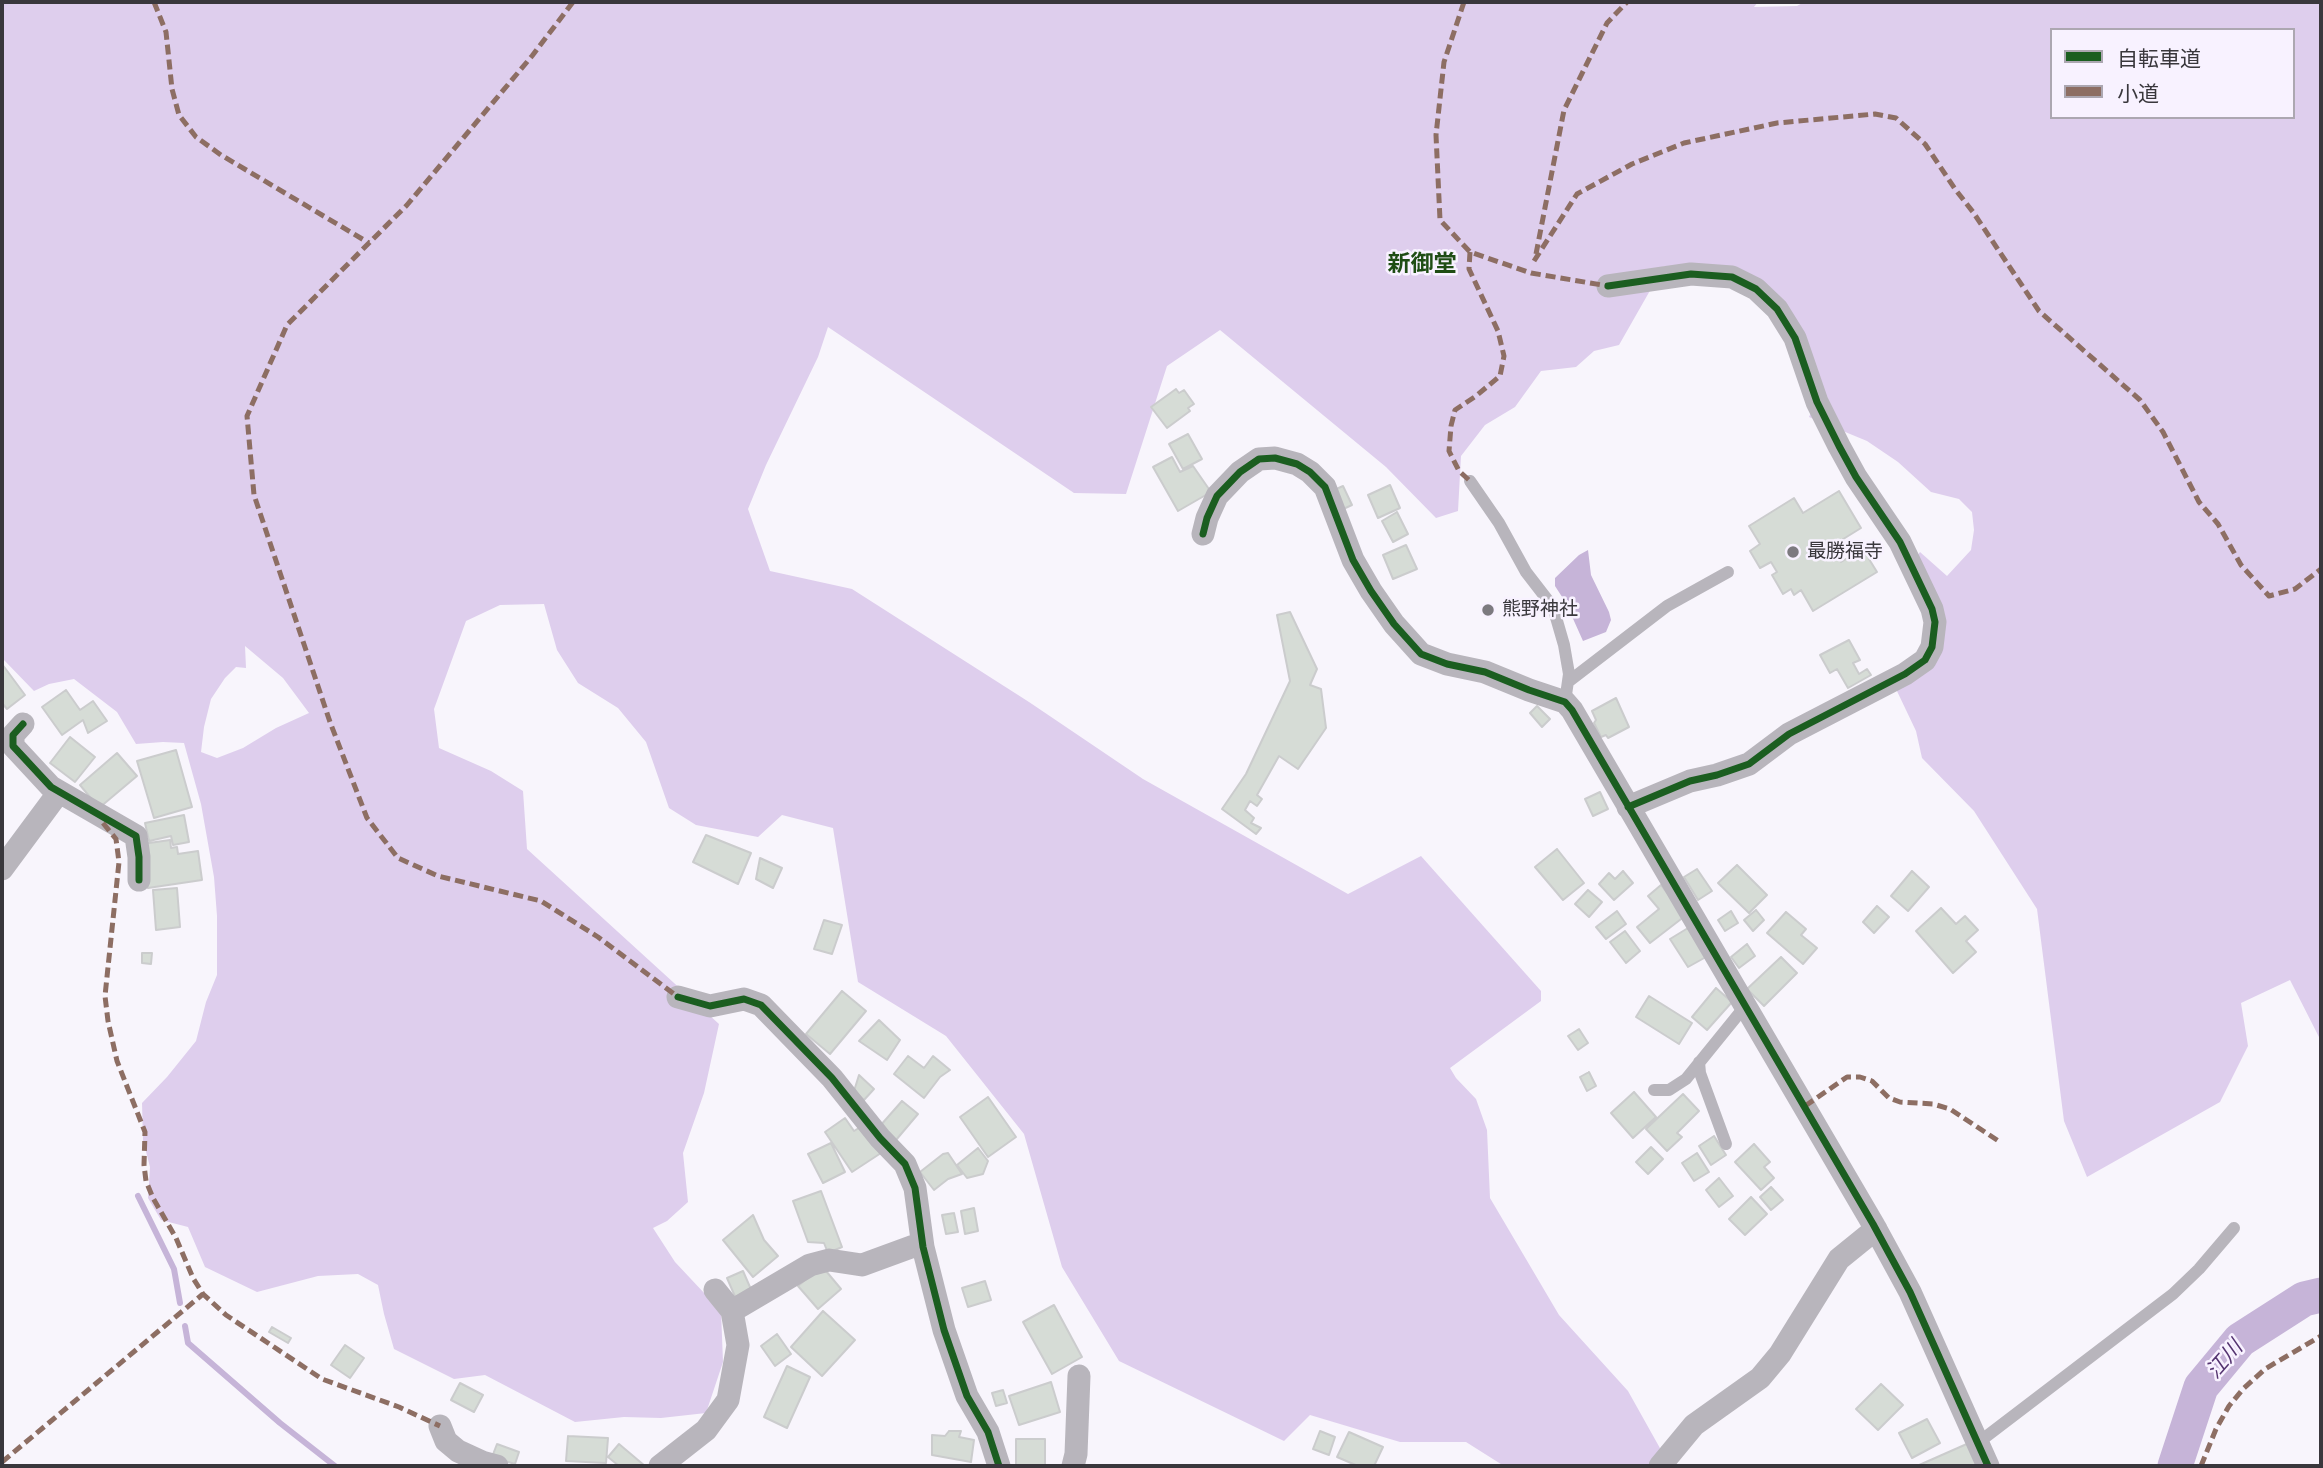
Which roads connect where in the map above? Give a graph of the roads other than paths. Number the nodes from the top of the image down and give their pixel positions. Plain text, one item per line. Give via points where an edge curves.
1 (1608, 286) dead end
2 (1470, 481) dead end
3 (1203, 534) dead end
4 (1728, 572) dead end
5 (1566, 692) junction
6 (23, 724) dead end
7 (59, 792) junction
8 (1628, 807) junction
9 (2, 869) edge
10 (139, 880) dead end
11 (678, 997) dead end
12 (1746, 1005) junction
13 (1699, 1062) junction
14 (1654, 1090) dead end
15 (1726, 1144) dead end
16 (2234, 1228) dead end
17 (1876, 1229) junction
18 (922, 1243) junction
19 (715, 1290) dead end
20 (732, 1311) junction
21 (1079, 1376) dead end
22 (440, 1426) dead end
23 (1979, 1442) junction
24 (497, 1466) edge
25 (660, 1466) edge
26 (999, 1466) edge
27 (1073, 1466) edge
28 (1660, 1466) edge
29 (1988, 1466) edge

1 - 8 street via 1691,274 1732,277 1756,289 1777,309 1795,338 1817,402 1839,446 1900,542 1935,622 1925,660 1905,674 1788,734 1749,764 1690,781
2 - 5 lane via 1553,607 1569,674
3 - 5 street via 1217,496 1240,472 1259,459 1297,464 1325,487 1353,560 1371,592 1421,654 1485,672 1529,691
4 - 5 lane via 1667,606
5 - 8 street
6 - 7 street via 13,735 13,746
7 - 9 street
7 - 10 street via 136,836
8 - 12 street
11 - 18 street via 710,1006 744,999 772,1014 905,1164 915,1188
12 - 13 lane
12 - 17 street
13 - 14 lane via 1686,1079 1669,1090
13 - 15 lane
16 - 23 lane via 2173,1294
17 - 23 street
17 - 28 street via 1839,1259 1760,1378 1694,1425
18 - 20 street via 862,1265 829,1261 810,1265
18 - 26 street via 967,1396 988,1432
19 - 20 street
20 - 25 street via 738,1345 728,1400 706,1430
21 - 27 street
22 - 24 street via 446,1441 458,1451
23 - 29 street

